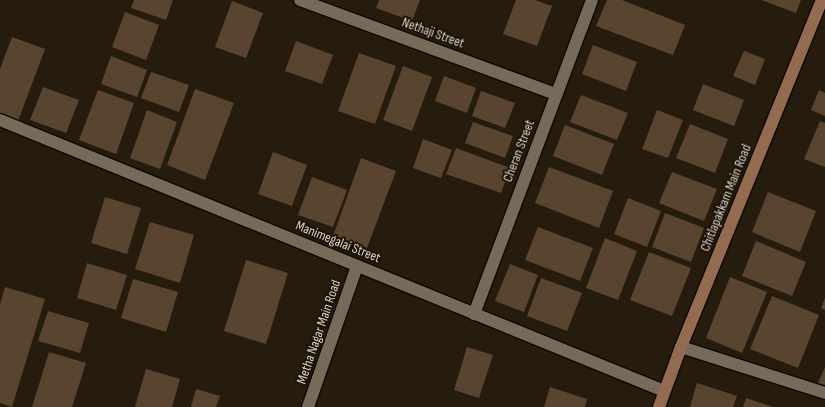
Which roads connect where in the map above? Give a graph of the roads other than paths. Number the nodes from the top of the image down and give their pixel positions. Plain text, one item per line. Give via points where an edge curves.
1 (300, 0) edge
2 (592, 0) edge
3 (822, 0) edge
4 (556, 94) junction
5 (0, 120) edge
6 (357, 266) junction
7 (474, 314) junction
8 (681, 347) junction
9 (664, 391) junction
10 (825, 393) edge
11 (308, 407) edge
12 (659, 407) edge

1 - 4 street, Nethaji Street
2 - 4 street, Cheran Street
3 - 8 street, Chitlapakkam Main Road
4 - 7 street, Cheran Street
5 - 6 street, Manimegalai Street
6 - 7 street, Manimegalai Street
6 - 11 street, Metha Nagar Main Road
7 - 9 street, Manimegalai Street
8 - 9 street, Chitlapakkam Main Road
8 - 10 street
9 - 12 street, Chitlapakkam Main Road

